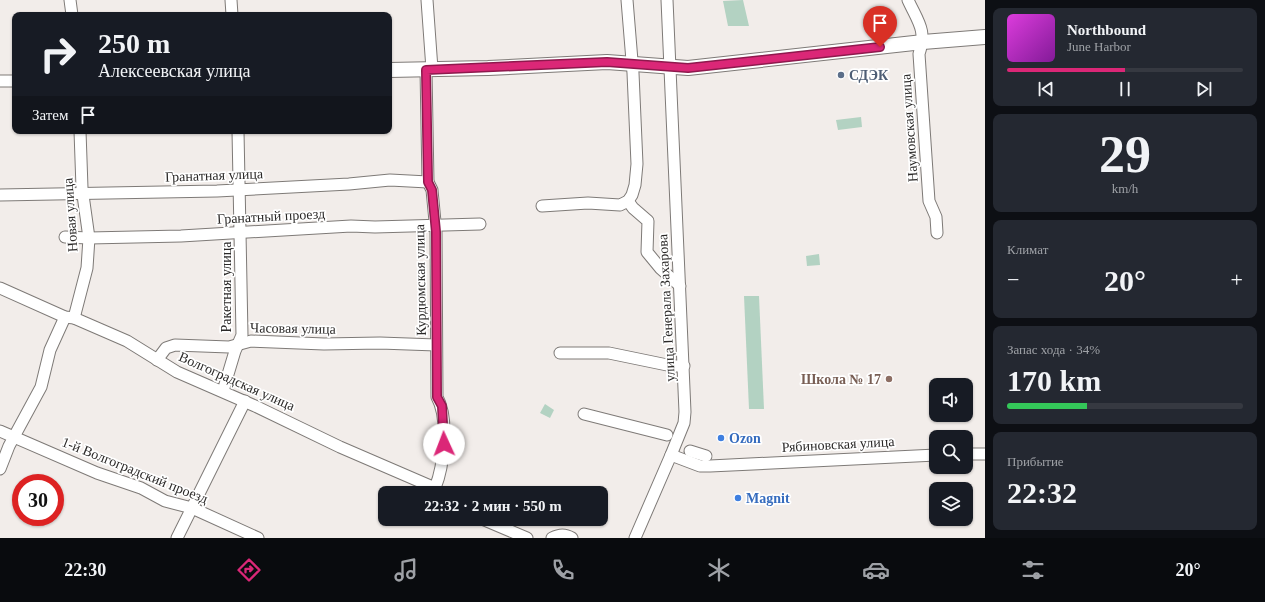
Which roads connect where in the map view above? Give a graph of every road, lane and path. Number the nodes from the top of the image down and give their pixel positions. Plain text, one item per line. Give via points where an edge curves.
1 (70, 0) edge
2 (231, 0) edge
3 (427, 0) edge
4 (627, 0) edge
5 (667, 0) edge
6 (908, 0) edge
7 (72, 12) edge
8 (232, 12) edge
9 (985, 37) edge
10 (923, 42) junction
11 (632, 64) junction
12 (670, 67) junction
13 (429, 69) junction
14 (392, 70) edge
15 (0, 81) edge
16 (12, 81) edge
17 (80, 134) edge
18 (238, 134) edge
19 (428, 182) junction
20 (240, 190) junction
21 (0, 195) edge
22 (84, 195) junction
23 (628, 201) junction
24 (542, 206) dead end
25 (435, 224) junction
26 (480, 224) dead end
27 (240, 232) junction
28 (937, 233) dead end
29 (65, 237) dead end
30 (89, 238) junction
31 (680, 286) junction
32 (0, 288) edge
33 (70, 318) junction
34 (239, 343) junction
35 (436, 345) junction
36 (560, 352) dead end
37 (157, 360) junction
38 (684, 366) junction
39 (222, 392) junction
40 (245, 401) junction
41 (584, 414) dead end
42 (0, 432) edge
43 (666, 435) dead end
44 (14, 438) junction
45 (690, 451) dead end
46 (973, 454) edge
47 (985, 454) edge
48 (672, 455) junction
49 (929, 455) edge
50 (706, 456) dead end
51 (0, 469) edge
52 (426, 486) edge
53 (438, 486) edge
54 (192, 508) junction
55 (499, 526) edge
56 (177, 538) edge
57 (258, 538) edge
58 (527, 538) edge
59 (552, 538) edge
60 (572, 538) edge
61 (634, 538) edge

1 - 7 street
2 - 8 street
3 - 13 street, Курдюмская улица
4 - 11 street
5 - 12 street, улица Генерала Захарова
6 - 10 street, Наумовская улица via 922,30
9 - 10 street
10 - 12 street via 688,68
10 - 28 street, Наумовская улица via 919,54 929,201 936,217
11 - 12 street
11 - 13 street via 607,62
11 - 23 street via 637,164 635,185
12 - 31 street, улица Генерала Захарова
13 - 14 street
13 - 19 street, Курдюмская улица
15 - 16 street
17 - 22 street, Новая улица
18 - 20 street, Ракетная улица
19 - 20 street, Гранатная улица via 390,180
19 - 25 street, Курдюмская улица via 432,190
20 - 22 street, Гранатная улица
20 - 27 street, Ракетная улица
21 - 22 street, Гранатная улица
22 - 30 street, Новая улица
23 - 24 street via 620,205 588,203
23 - 31 street via 648,221 647,252
25 - 26 street, Гранатный проезд
25 - 27 street, Гранатный проезд
25 - 35 street, Курдюмская улица
27 - 30 street, Гранатный проезд
27 - 34 street, Ракетная улица via 243,313
29 - 30 street, Гранатный проезд
30 - 33 street, Новая улица via 87,268
31 - 38 street, улица Генерала Захарова
32 - 33 street, Волгоградская улица
33 - 37 street, Волгоградская улица via 127,341
33 - 44 street, Новая улица via 50,350 41,387
34 - 35 street, Часовая улица via 251,341
34 - 37 street, Часовая улица via 229,347 175,345 166,348
34 - 39 street, Ракетная улица
35 - 53 street, Курдюмская улица via 437,397 442,406 444,444
36 - 38 street via 609,353 672,366
37 - 39 street, Волгоградская улица
38 - 48 street, улица Генерала Захарова via 684,423
39 - 40 street, Волгоградская улица
40 - 52 street, Волгоградская улица
40 - 54 street
41 - 43 street
42 - 44 street, 1-й Волгоградский проезд
44 - 51 street, Новая улица
44 - 54 street, 1-й Волгоградский проезд via 97,473 141,488 165,501
45 - 50 street
46 - 47 street
48 - 49 street, Рябиновская улица via 700,466
48 - 61 street, улица Генерала Захарова
54 - 56 street
54 - 57 street, 1-й Волгоградский проезд
55 - 58 street
59 - 60 street via 566,535

